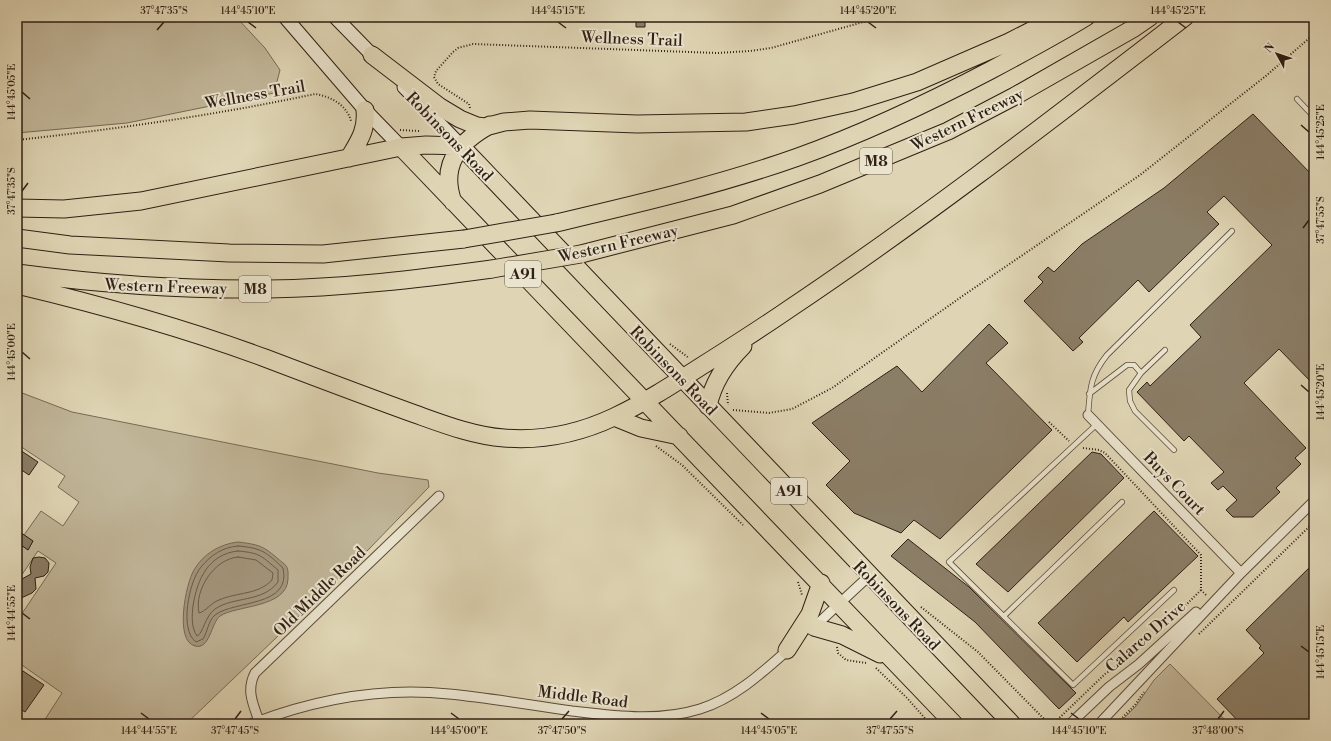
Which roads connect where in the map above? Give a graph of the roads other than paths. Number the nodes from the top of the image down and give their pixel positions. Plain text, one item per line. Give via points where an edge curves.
1 (285, 17) edge
2 (336, 17) edge
3 (1058, 17) edge
4 (1086, 17) edge
5 (1150, 17) edge
6 (1185, 17) edge
7 (372, 54) junction
8 (1296, 99) dead end
9 (365, 110) junction
10 (1314, 117) edge
11 (490, 125) junction
12 (461, 146) junction
13 (401, 147) junction
14 (349, 158) junction
15 (453, 202) junction
16 (17, 208) edge
17 (1232, 231) dead end
18 (17, 238) edge
19 (17, 274) edge
20 (17, 284) edge
21 (768, 323) junction
22 (1165, 350) dead end
23 (1141, 373) junction
24 (682, 379) junction
25 (1089, 394) junction
26 (646, 401) junction
27 (708, 406) junction
28 (1088, 415) joint
29 (614, 418) junction
30 (1097, 424) junction
31 (678, 436) junction
32 (1174, 450) dead end
33 (440, 496) dead end
34 (1314, 501) edge
35 (1122, 502) dead end
36 (1240, 573) junction
37 (869, 576) junction
38 (821, 583) junction
39 (1174, 590) dead end
40 (839, 604) junction
41 (1004, 616) junction
42 (814, 627) junction
43 (787, 650) junction
44 (898, 665) junction
45 (255, 722) edge
46 (954, 724) edge
47 (1012, 724) edge
48 (1070, 724) edge
49 (1099, 724) edge

1 - 9 main road, A91
2 - 7 main road, Robinsons Road / A91
3 - 11 highway via 1009,42 917,82 853,102 794,115 746,122 703,124 530,120
4 - 18 highway, Western Freeway / M8, bridge via 944,95 873,129 797,158 662,198 556,223 464,239 323,254 213,252 70,244
5 - 19 highway, Western Freeway / M8, bridge via 1015,96 941,134 820,184 733,214 581,254 395,282 269,289 172,288 83,282
6 - 21 highway via 957,190
7 - 11 highway via 428,100 460,120 477,126
7 - 12 main road, Robinsons Road / A91
8 - 10 lane
9 - 13 main road, A91
9 - 14 highway via 364,132
11 - 12 highway
12 - 13 highway via 426,144
12 - 15 highway via 451,162 448,173 448,187
12 - 24 highway, Robinsons Road / A91
13 - 14 highway
13 - 15 highway, A91
14 - 16 highway via 141,202 64,209
15 - 26 highway, A91
17 - 25 lane via 1107,355 1096,369
20 - 29 highway via 178,328 389,405 479,434 502,438 549,437
21 - 24 highway
21 - 27 highway via 721,372
22 - 23 lane
23 - 25 lane via 1134,365 1127,365
23 - 32 lane via 1129,390 1130,401 1135,411
24 - 26 highway
24 - 27 highway, Robinsons Road / A91
25 - 28 lane
26 - 29 highway
26 - 31 highway, A91
27 - 37 highway, Robinsons Road / A91
28 - 30 street, Buys Court
29 - 31 highway via 641,428
30 - 36 street, Buys Court
30 - 41 lane via 949,562
31 - 38 highway, A91
33 - 45 street, Old Middle Road via 256,673 250,686
34 - 36 street, Calarco Drive
35 - 41 lane
36 - 48 street, Calarco Drive
36 - 49 street, Calarco Drive
37 - 40 street, Middle Road
37 - 47 highway, Robinsons Road / A91
38 - 40 highway, A91
38 - 43 highway via 810,614
39 - 41 lane via 1073,685
40 - 42 street, Middle Road
40 - 44 highway, A91
42 - 43 street, Middle Road
42 - 44 highway via 838,633
43 - 45 street, Middle Road via 734,693 701,708 665,716 627,717 448,694 407,692 327,702
44 - 46 highway, A91

